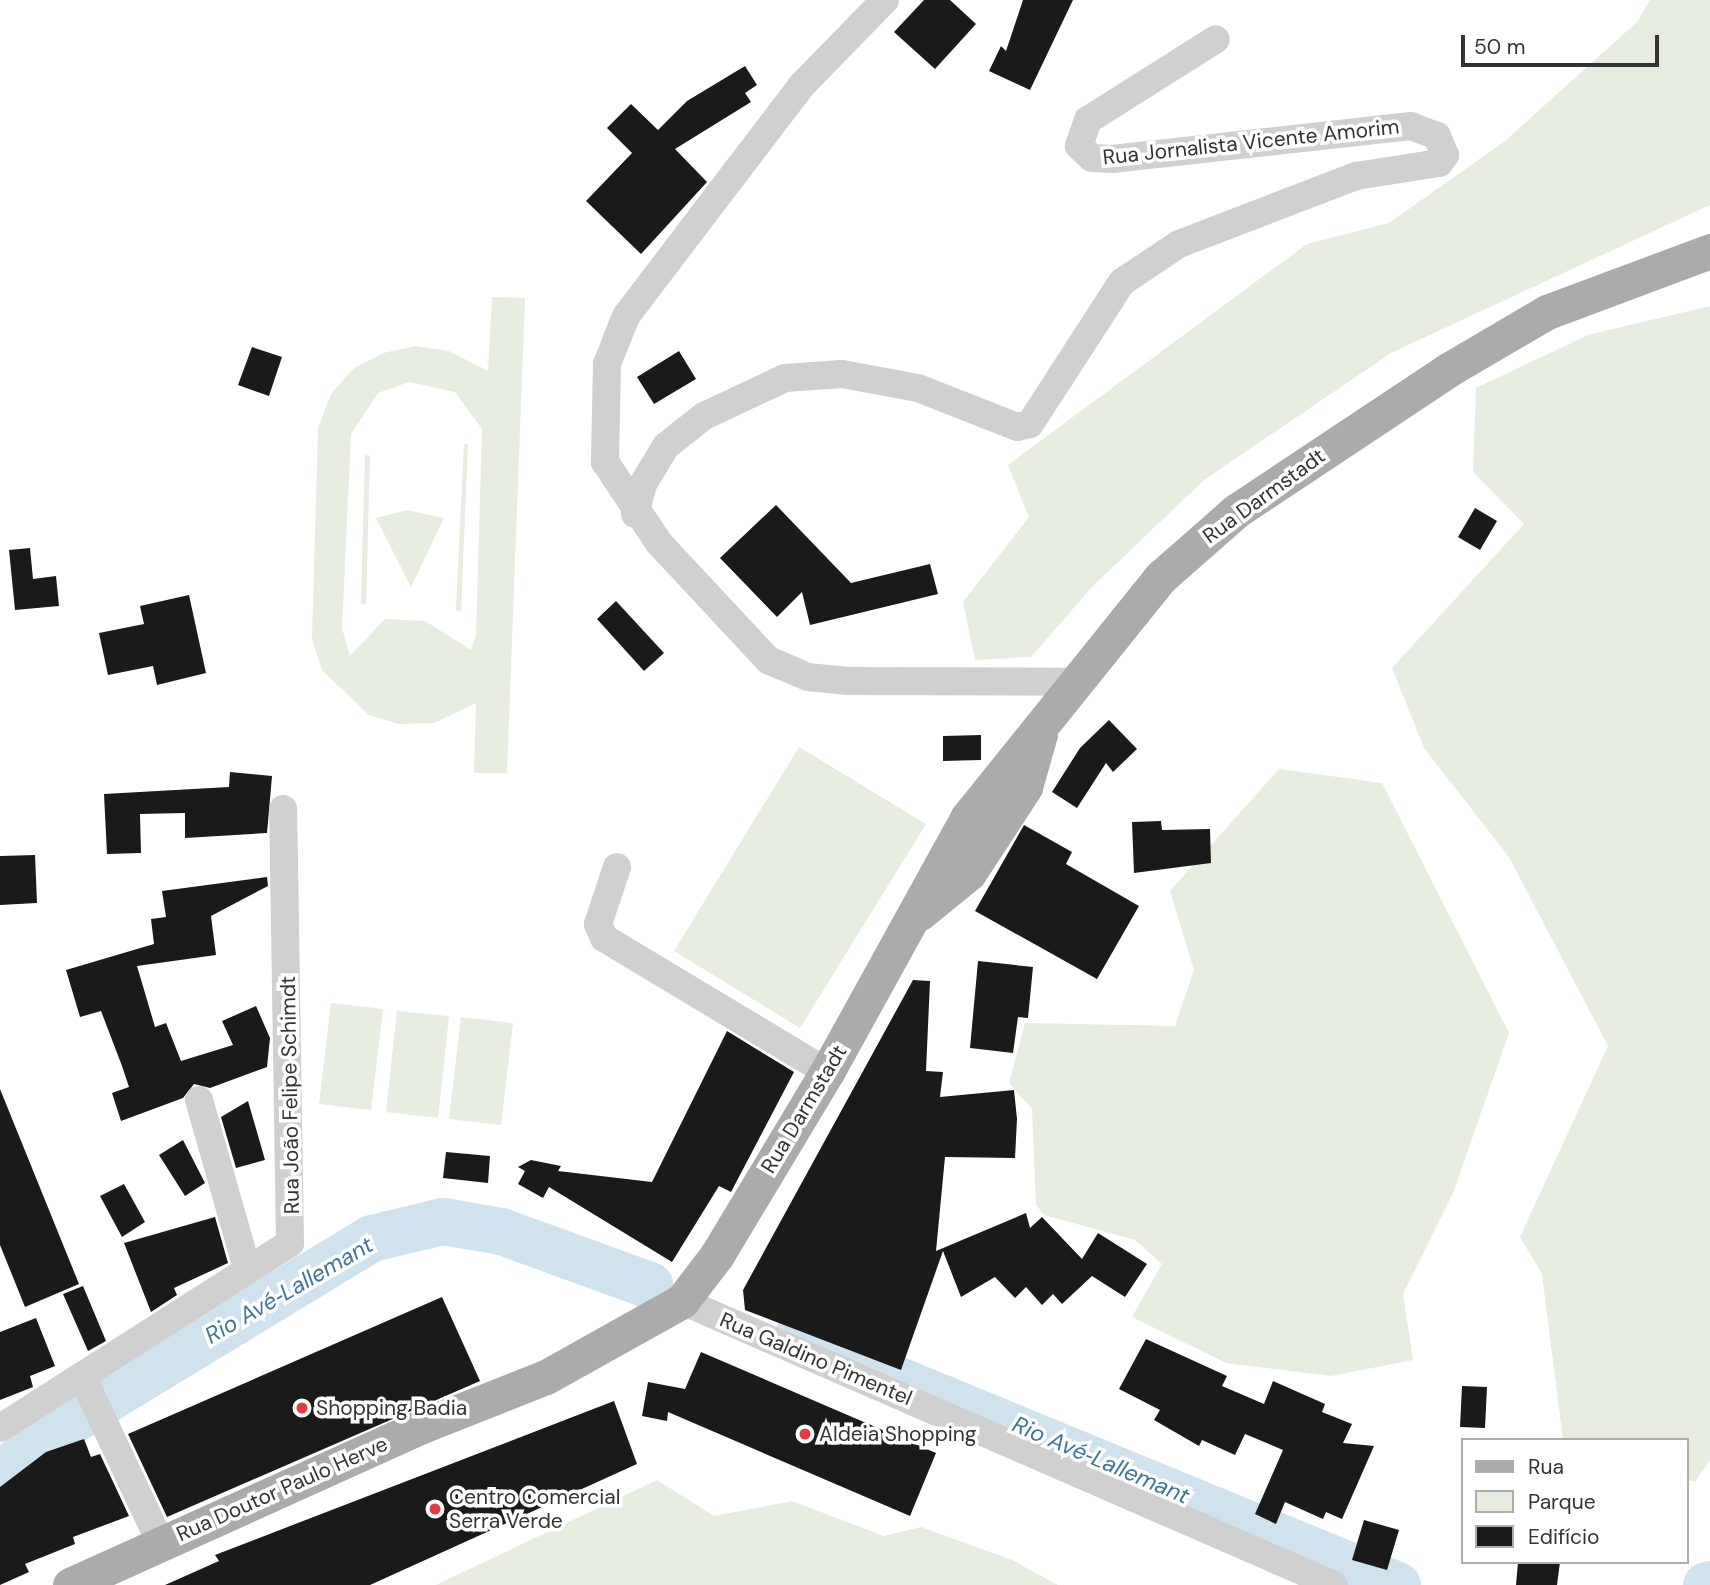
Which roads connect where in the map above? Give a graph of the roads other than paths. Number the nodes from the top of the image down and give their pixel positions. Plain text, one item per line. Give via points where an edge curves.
1 (885, 0) edge
2 (1216, 39) dead end
3 (1710, 251) edge
4 (1710, 275) edge
5 (1503, 341) junction
6 (635, 514) junction
7 (1078, 682) junction
8 (283, 809) dead end
9 (617, 867) dead end
10 (827, 1072) junction
11 (199, 1100) dead end
12 (247, 1269) junction
13 (682, 1301) junction
14 (85, 1383) junction
15 (0, 1428) edge
16 (161, 1544) junction
17 (1284, 1574) edge
18 (70, 1585) edge
19 (1334, 1585) edge

1 - 6 street via 802,85 626,316 607,364 602,419 605,462
2 - 6 street, Rua Jornalista Vicente Amorim via 1088,120 1079,146 1092,158 1112,159 1411,126 1437,136 1445,155 1439,163 1356,176 1179,244 1122,282 1030,424 1017,427 918,388 842,374 785,378 704,416 667,446 643,484
3 - 5 main road via 1546,312
4 - 5 main road
5 - 7 main road, Rua Darmstadt via 1391,406 1236,512 1161,577
6 - 7 street via 768,660 808,677
7 - 10 main road, Rua Darmstadt via 1041,733 1025,787 969,873 920,913
8 - 12 street, Rua João Felipe Schimdt via 293,1230 290,1243
9 - 10 street via 598,924 604,938
10 - 13 main road, Rua Darmstadt via 717,1255
11 - 12 street
12 - 14 street, Rua João Felipe Schimdt
13 - 16 main road, Rua Doutor Paulo Herve via 546,1377 422,1426
13 - 17 street, Rua Galdino Pimentel
14 - 15 street, Rua João Felipe Schimdt
14 - 16 street
16 - 18 main road, Rua Doutor Paulo Herve
17 - 19 street, Rua Galdino Pimentel

